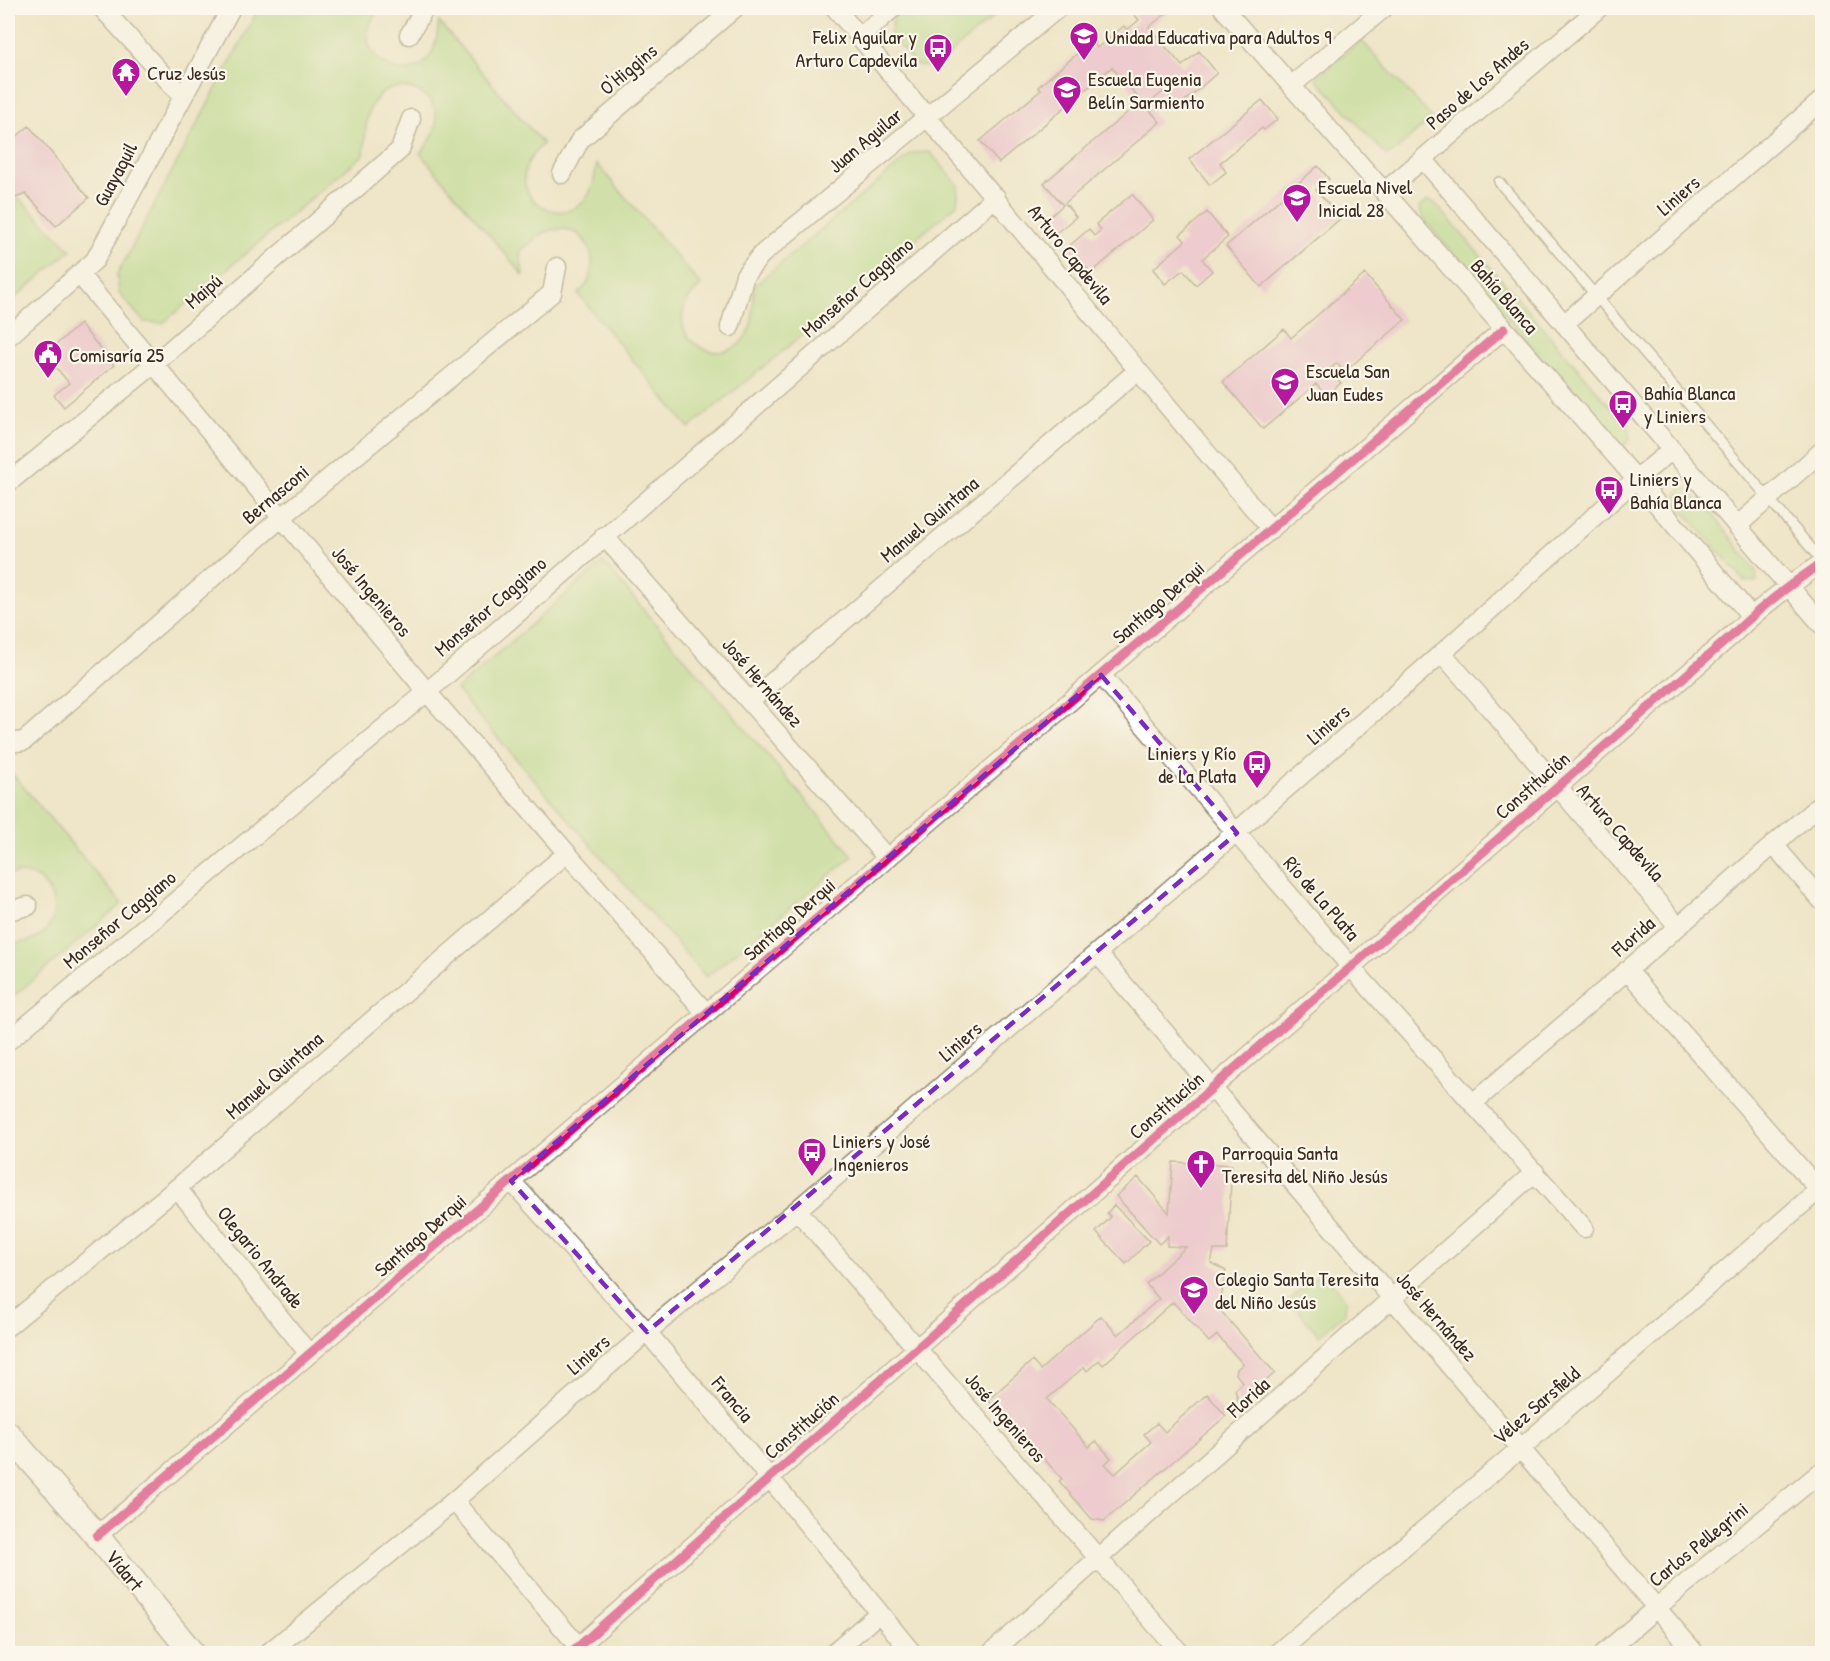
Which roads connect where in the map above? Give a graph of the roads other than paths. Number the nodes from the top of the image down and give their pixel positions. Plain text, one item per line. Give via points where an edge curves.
1 (102, 8) edge
2 (231, 8) edge
3 (424, 8) edge
4 (735, 8) edge
5 (835, 8) edge
6 (893, 8) edge
7 (1058, 8) edge
8 (1223, 8) edge
9 (1384, 8) edge
10 (1599, 8) edge
11 (409, 35) dead end
12 (860, 37) junction
13 (1291, 86) junction
14 (183, 97) junction
15 (1822, 100) edge
16 (928, 117) junction
17 (411, 119) dead end
18 (1423, 159) junction
19 (562, 174) dead end
20 (1499, 182) dead end
21 (1384, 192) junction
22 (996, 197) junction
23 (557, 267) dead end
24 (79, 274) junction
25 (1597, 296) junction
26 (1564, 324) junction
27 (730, 327) dead end
28 (1504, 329) junction
29 (8, 337) edge
30 (153, 365) junction
31 (1137, 371) junction
32 (1672, 450) junction
33 (1822, 451) edge
34 (1636, 479) junction
35 (8, 483) edge
36 (1769, 498) junction
37 (281, 518) junction
38 (1737, 526) junction
39 (1271, 529) junction
40 (604, 536) junction
41 (1822, 562) edge
42 (1788, 585) junction
43 (1752, 616) junction
44 (1822, 625) edge
45 (1442, 653) junction
46 (1101, 675) junction
47 (427, 692) junction
48 (750, 701) junction
49 (8, 743) edge
50 (1558, 787) junction
51 (1822, 803) edge
52 (1236, 833) junction
53 (1773, 844) junction
54 (567, 853) junction
55 (887, 858) junction
56 (1822, 901) edge
57 (28, 906) dead end
58 (8, 911) edge
59 (1678, 926) junction
60 (1096, 953) junction
61 (1351, 967) junction
62 (1627, 970) junction
63 (706, 1013) junction
64 (8, 1041) edge
65 (1212, 1088) junction
66 (1473, 1103) junction
67 (1534, 1172) junction
68 (511, 1181) junction
69 (177, 1188) junction
70 (1821, 1190) edge
71 (797, 1210) junction
72 (1584, 1228) dead end
73 (1392, 1299) junction
74 (8, 1326) edge
75 (648, 1332) junction
76 (916, 1349) junction
77 (309, 1354) junction
78 (8, 1434) edge
79 (1521, 1448) junction
80 (1822, 1471) edge
81 (770, 1477) junction
82 (454, 1501) junction
83 (97, 1536) junction
84 (1100, 1558) junction
85 (1656, 1608) junction
86 (879, 1613) junction
87 (578, 1651) edge
88 (193, 1653) edge
89 (267, 1653) edge
90 (832, 1653) edge
91 (913, 1653) edge
92 (990, 1653) edge
93 (1181, 1653) edge
94 (1276, 1653) edge
95 (1604, 1653) edge
96 (1696, 1653) edge

1 - 14 street
2 - 14 street, Guayaquil
3 - 11 street
4 - 19 street, O'Higgins via 580,140
5 - 12 street, Arturo Capdevila
6 - 12 street
7 - 16 street, Juan Aguilar
8 - 13 street, Bahía Blanca
9 - 13 street
10 - 18 street, Paso de Los Andes
12 - 16 street, Arturo Capdevila
13 - 21 street, Bahía Blanca
14 - 24 street, Guayaquil via 94,260
15 - 25 street, Liniers
16 - 22 street, Arturo Capdevila
16 - 27 street, Juan Aguilar via 761,255 745,275
17 - 30 street, Maipú via 400,150
18 - 21 street, Paso de Los Andes
18 - 26 street, Bahía Blanca
20 - 25 lane
21 - 28 street, Bahía Blanca
22 - 31 street, Arturo Capdevila
22 - 40 street, Monseñor Caggiano
23 - 37 street, Bernasconi via 552,292
24 - 29 street, Guayaquil
24 - 30 street, José Ingenieros
25 - 26 street, Liniers
25 - 36 lane
26 - 32 street, Bahía Blanca
28 - 34 street, Bahía Blanca
28 - 39 street, Santiago Derqui
30 - 35 street, Maipú
30 - 37 street, José Ingenieros
31 - 39 street, Arturo Capdevila
31 - 48 street, Manuel Quintana
32 - 34 street, Liniers
32 - 38 street, Bahía Blanca
33 - 36 street
34 - 43 street, Bahía Blanca
34 - 45 street, Liniers
36 - 38 street
36 - 41 lane
37 - 47 street, José Ingenieros
37 - 49 street, Bernasconi via 24,741
38 - 42 street, Bahía Blanca
39 - 46 street, Santiago Derqui
40 - 47 street, Monseñor Caggiano
40 - 48 street, José Hernández
41 - 42 street, Constitución
42 - 43 street, Constitución
42 - 44 street, Bahía Blanca
43 - 50 street, Constitución
45 - 50 street, Arturo Capdevila
45 - 52 street, Liniers
46 - 52 street, Río de La Plata
46 - 55 street, Santiago Derqui
47 - 54 street, José Ingenieros
47 - 64 street, Monseñor Caggiano
48 - 55 street, José Hernández
50 - 59 street, Arturo Capdevila
50 - 61 street, Constitución
51 - 53 street, Florida
52 - 60 street, Liniers
52 - 61 street, Río de La Plata
53 - 56 street
53 - 59 street, Florida
54 - 63 street, José Ingenieros
54 - 69 street, Manuel Quintana
55 - 63 street, Santiago Derqui
57 - 58 street
59 - 62 street, Florida
60 - 65 street, José Hernández
60 - 71 street, Liniers
61 - 65 street, Constitución
61 - 66 street, Río de La Plata
62 - 66 street, Florida
62 - 70 street
63 - 68 street, Santiago Derqui
65 - 73 street, José Hernández
65 - 76 street, Constitución
66 - 67 street, Río de La Plata
67 - 72 street, Río de La Plata
67 - 73 street, Florida
68 - 75 street, Francia
68 - 77 street, Santiago Derqui
69 - 74 street, Manuel Quintana
69 - 77 street, Olegario Andrade
70 - 79 street, Vélez Sarsfield
71 - 75 street, Liniers
71 - 76 street, José Ingenieros
73 - 79 street, José Hernández
73 - 84 street, Florida
75 - 81 street, Francia
75 - 82 street, Liniers
76 - 81 street, Constitución
76 - 84 street, José Ingenieros
77 - 83 street, Santiago Derqui
78 - 83 street, Vidart
79 - 85 street, José Hernández
79 - 94 street, Vélez Sarsfield
80 - 85 street, Carlos Pellegrini
81 - 86 street, Francia
81 - 87 street, Constitución
82 - 87 street
82 - 89 street, Liniers
83 - 88 street, Vidart
84 - 92 street, Florida
84 - 93 street, José Ingenieros
85 - 95 street, Carlos Pellegrini
85 - 96 street, José Hernández
86 - 90 street
86 - 91 street, Francia

